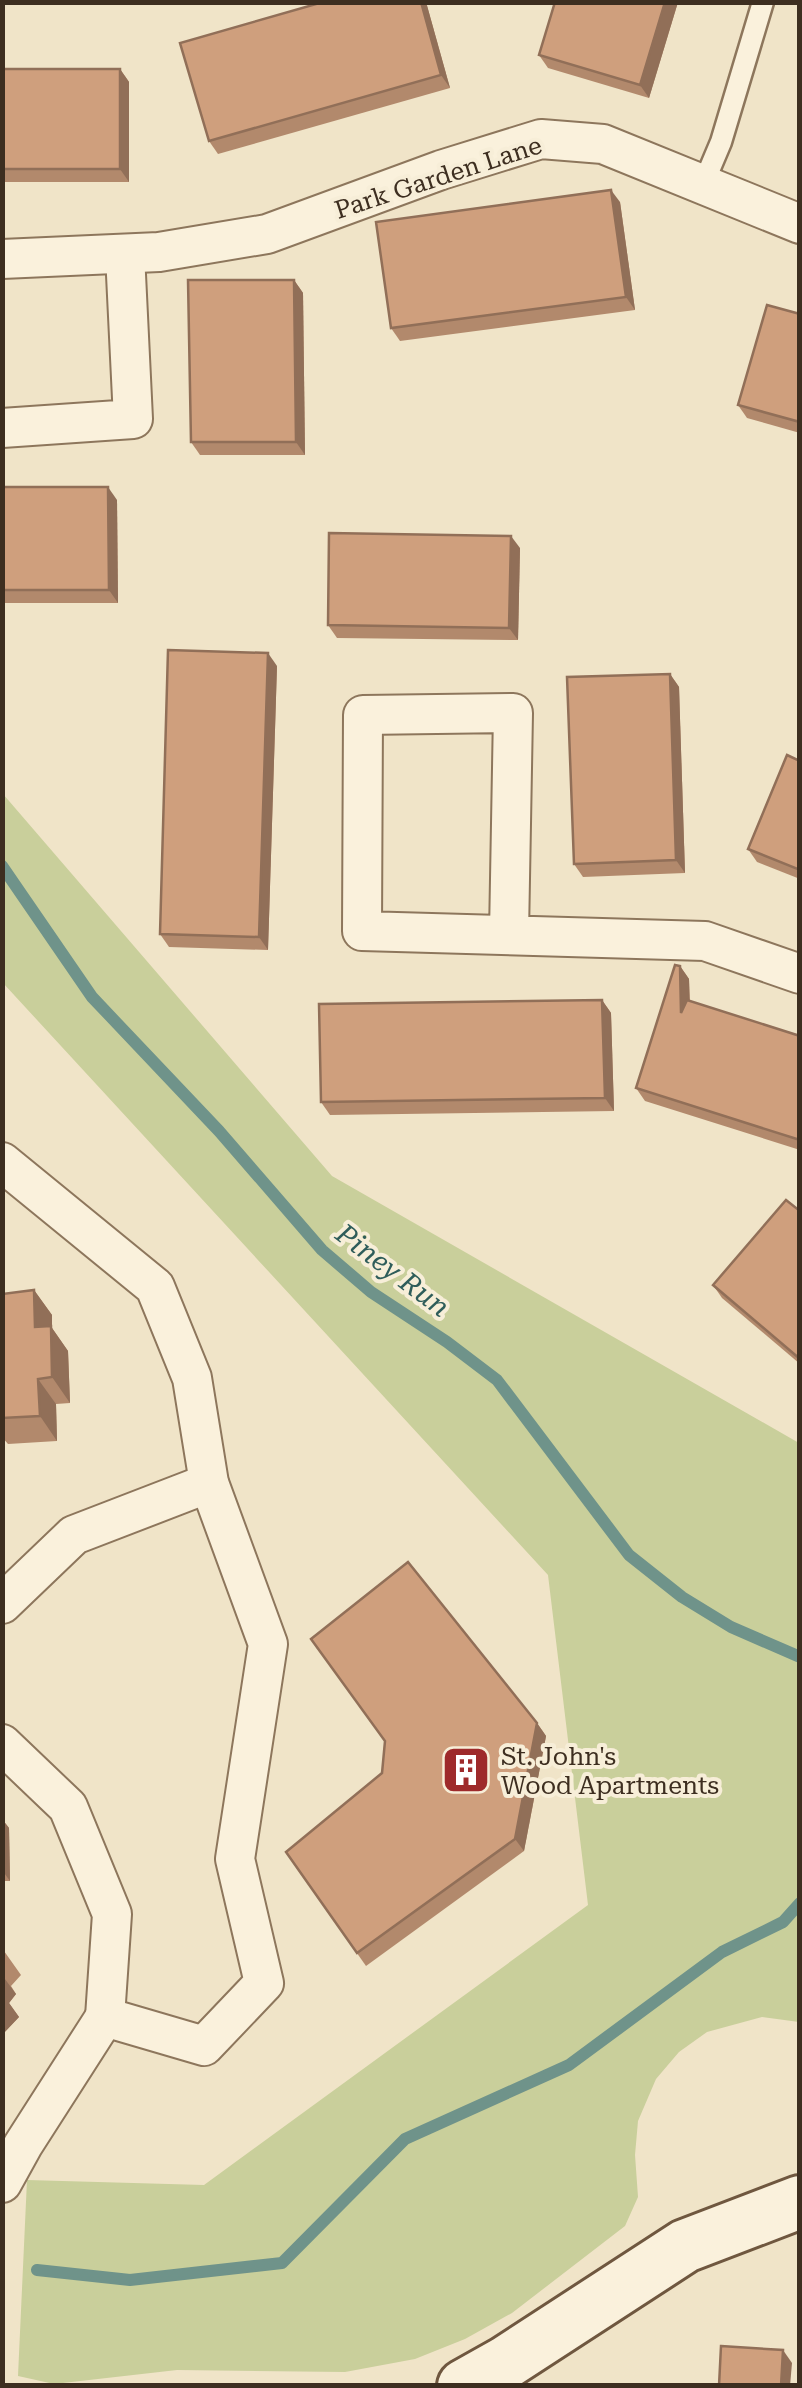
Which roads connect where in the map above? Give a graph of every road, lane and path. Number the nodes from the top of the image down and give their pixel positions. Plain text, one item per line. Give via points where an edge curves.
1 (763, 2) edge
2 (702, 187) junction
3 (800, 224) edge
4 (125, 254) junction
5 (2, 259) edge
6 (2, 428) edge
7 (509, 934) junction
8 (800, 974) edge
9 (2, 1162) edge
10 (209, 1483) junction
11 (2, 1604) edge
12 (2, 1744) edge
13 (105, 2017) junction
14 (2, 2183) edge
15 (800, 2202) edge
16 (464, 2386) edge

1 - 2 lane
2 - 3 street, Park Garden Lane
2 - 4 street, Park Garden Lane via 603,144 540,139 268,234
4 - 5 street, Park Garden Lane
4 - 6 street via 134,419
7 - 7 street via 362,931 363,715 513,713
7 - 8 street via 705,940
9 - 10 street via 155,1287 192,1378
10 - 11 street via 74,1535
10 - 13 street via 268,1644 235,1859 264,1983 204,2046
12 - 13 street via 68,1808 112,1914
13 - 14 street
15 - 16 street via 685,2246

